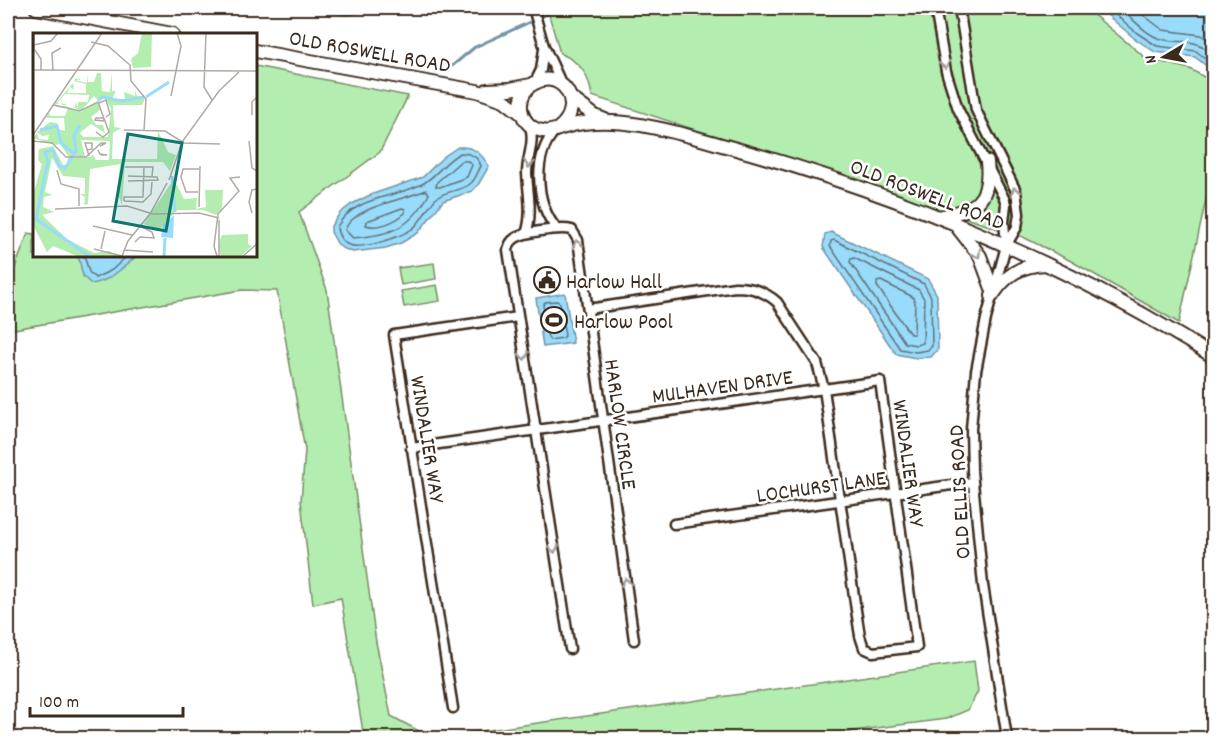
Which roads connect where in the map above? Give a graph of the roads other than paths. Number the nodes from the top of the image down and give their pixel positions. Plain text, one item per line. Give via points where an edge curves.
1 (36, 8) edge
2 (533, 8) edge
3 (935, 8) edge
4 (959, 8) edge
5 (167, 33) edge
6 (544, 46) junction
7 (256, 51) edge
8 (533, 83) junction
9 (562, 85) junction
10 (477, 90) junction
11 (571, 98) junction
12 (522, 114) junction
13 (606, 121) junction
14 (530, 126) junction
15 (558, 129) junction
16 (987, 162) junction
17 (938, 217) junction
18 (952, 223) junction
19 (557, 229) junction
20 (526, 234) junction
21 (1006, 246) junction
22 (1047, 264) junction
23 (992, 294) junction
24 (588, 309) junction
25 (518, 317) junction
26 (1214, 357) edge
27 (824, 389) junction
28 (603, 420) junction
29 (536, 430) junction
30 (411, 448) junction
31 (973, 482) junction
32 (896, 492) junction
33 (841, 500) junction
34 (674, 524) dead end
35 (634, 640) dead end
36 (570, 650) dead end
37 (453, 708) dead end
38 (1007, 738) edge

1 - 5 street
2 - 6 street
3 -> 16 street via 951,91
21 -> 4 street via 1017,227 1018,201 976,110
6 - 8 street via 541,69
6 - 9 street
7 - 10 street, OLD ROSWELL ROAD
8 - 9 street, OLD ROSWELL ROAD via 549,80
8 - 10 street, OLD ROSWELL ROAD via 510,89
8 - 12 street via 521,101
9 - 11 street, OLD ROSWELL ROAD
10 - 12 street, OLD ROSWELL ROAD via 504,100
11 - 13 street, OLD ROSWELL ROAD
11 - 15 street via 570,115
12 - 14 street, OLD ROSWELL ROAD
13 - 15 street, OLD ROSWELL ROAD
13 - 17 street, OLD ROSWELL ROAD via 684,135 761,156
14 - 15 street, OLD ROSWELL ROAD via 543,132
14 -> 20 street via 530,220
15 - 19 street, HARLOW CIRCLE via 542,152 540,171 545,212
16 - 17 street via 988,184 981,200 969,209
16 - 21 street via 1006,204
17 - 18 street, OLD ROSWELL ROAD
18 - 21 street, OLD ROSWELL ROAD
18 -> 23 street via 980,256
19 - 20 street
24 -> 19 street, HARLOW CIRCLE via 578,240 572,231
20 - 25 street via 512,240 508,250
21 - 22 street, OLD ROSWELL ROAD
21 - 23 street, OLD ELLIS ROAD
22 - 23 street via 1009,274
22 - 26 street, OLD ROSWELL ROAD
23 - 31 street, OLD ELLIS ROAD via 973,391
24 - 27 street via 753,288 777,302 818,363
24 - 28 street, HARLOW CIRCLE
25 -> 29 street
25 - 30 street, WINDALIER WAY via 394,335
27 - 28 street, MULHAVEN DRIVE
27 - 32 street, WINDALIER WAY via 880,381
27 - 33 street
28 - 29 street, MULHAVEN DRIVE
35 -> 28 street, HARLOW CIRCLE
29 - 30 street, MULHAVEN DRIVE
29 -> 36 street
30 - 37 street, WINDALIER WAY
31 - 32 street, LOCHURST LANE
31 - 38 street, OLD ELLIS ROAD via 989,630
32 - 33 street, LOCHURST LANE
32 - 33 street, WINDALIER WAY via 917,647 873,652 864,648
33 - 34 street, LOCHURST LANE

